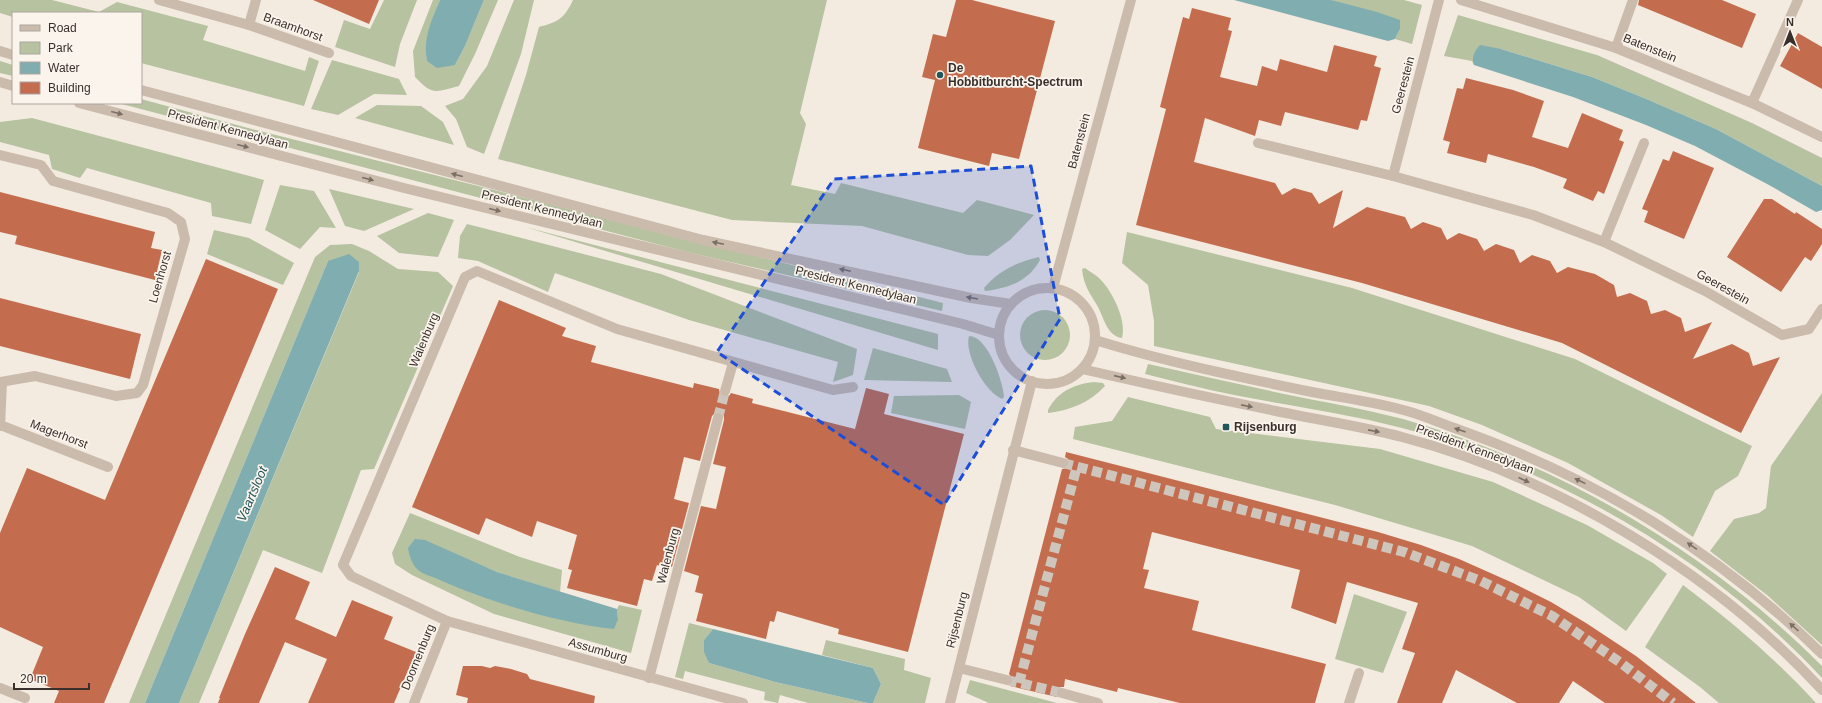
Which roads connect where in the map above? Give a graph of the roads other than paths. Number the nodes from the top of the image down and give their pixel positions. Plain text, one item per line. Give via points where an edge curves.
1 (159, 0) edge
2 (256, 0) edge
3 (1131, 0) edge
4 (1439, 0) edge
5 (1461, 0) edge
6 (1633, 0) edge
7 (1798, 0) edge
8 (249, 25) junction
9 (1616, 48) junction
10 (0, 52) edge
11 (329, 54) dead end
12 (12, 55) edge
13 (0, 82) edge
14 (12, 86) edge
15 (142, 90) edge
16 (1752, 103) junction
17 (83, 104) edge
18 (1822, 137) edge
19 (1258, 143) dead end
20 (1644, 143) dead end
21 (0, 156) edge
22 (1393, 176) junction
23 (1604, 242) junction
24 (1053, 288) junction
25 (1011, 304) junction
26 (1822, 309) edge
27 (999, 335) junction
28 (1095, 340) junction
29 (733, 363) junction
30 (1082, 369) junction
31 (1032, 381) junction
32 (1, 383) edge
33 (853, 387) dead end
34 (725, 391) tunnel mouth
35 (718, 418) tunnel mouth
36 (0, 426) edge
37 (1013, 450) junction
38 (1063, 463) tunnel mouth
39 (108, 467) dead end
40 (447, 621) junction
41 (1822, 654) edge
42 (959, 668) junction
43 (1359, 673) dead end
44 (649, 678) junction
45 (1008, 680) tunnel mouth
46 (0, 688) edge
47 (1822, 690) edge
48 (1062, 693) tunnel mouth
49 (25, 698) dead end
50 (737, 702) edge
51 (414, 703) edge
52 (950, 703) edge
53 (1098, 703) edge
54 (1349, 703) edge

1 - 8 street, Braamhorst
2 - 8 street, Braamhorst
3 - 24 street, Batenstein
4 - 22 street, Geerestein
5 - 9 street, Batenstein
6 - 9 street
7 - 16 street
8 - 11 street, Braamhorst
9 - 16 street, Batenstein
10 - 12 street
13 - 14 street
25 -> 15 street, President Kennedylaan via 703,240
16 - 18 street, Batenstein
17 -> 27 street, President Kennedylaan via 404,188 963,324
19 - 22 street, Geerestein
20 - 23 street
21 - 32 street, Loenhorst via 41,165 53,181 168,212 181,222 185,239 143,385 136,393 116,396 35,376
22 - 23 street, Geerestein via 1533,215
23 - 26 street, Geerestein via 1705,291 1782,335 1809,329
24 - 25 street via 1030,291 1016,298
24 - 28 street via 1071,294 1085,306 1093,322
25 - 27 street via 1001,321
27 - 31 street via 1001,350 1008,363 1018,374
28 - 30 street via 1091,355
41 -> 28 street, President Kennedylaan via 1768,604 1692,546 1599,491 1530,457 1406,411 1237,376
29 - 33 street, Walenburg via 832,390
29 - 34 street
29 - 40 street, Walenburg via 617,329 477,272 465,277 343,566 350,576
30 - 31 street via 1059,382 1050,384
30 -> 47 street, President Kennedylaan via 1402,437 1469,458 1523,480 1624,531 1678,566 1755,624 1795,660
31 - 37 street, Rijsenburg
32 - 36 street, Magerhorst
35 - 44 street, Walenburg
36 - 39 street, Magerhorst
37 - 38 street
37 - 42 street, Rijsenburg
40 - 44 street, Assumburg
40 - 51 street, Doornenburg
42 - 45 street
42 - 52 street, Rijsenburg
43 - 54 street
44 - 50 street, Assumburg
46 - 49 street
48 - 53 street

